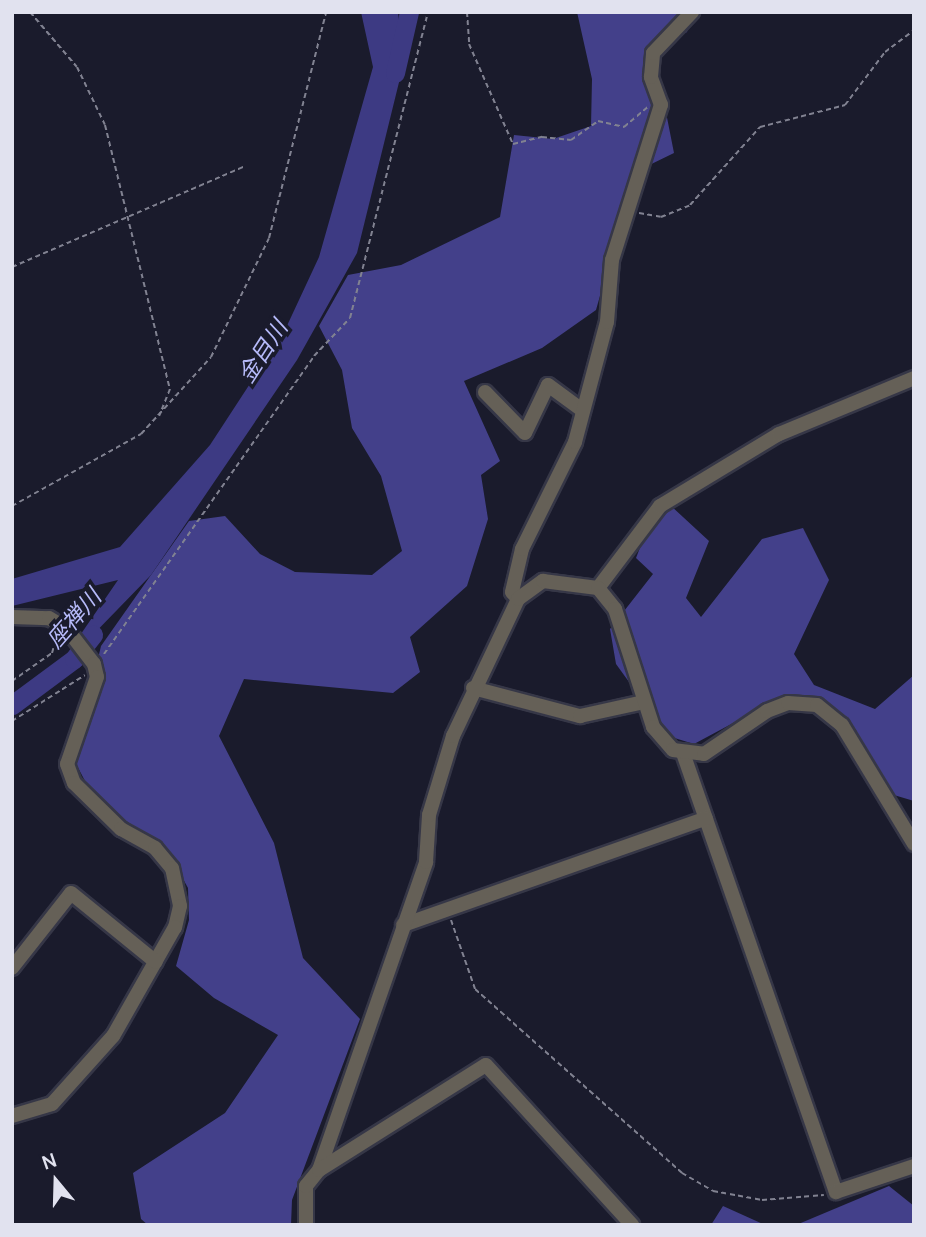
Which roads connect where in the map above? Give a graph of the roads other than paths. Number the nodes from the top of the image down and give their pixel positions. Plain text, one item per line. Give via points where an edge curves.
1 (692, 12) edge
2 (914, 378) edge
3 (485, 392) dead end
4 (582, 410) junction
5 (516, 574) junction
6 (543, 581) junction
7 (597, 588) junction
8 (518, 599) junction
9 (12, 617) edge
10 (473, 688) junction
11 (644, 702) junction
12 (683, 753) junction
13 (706, 818) junction
14 (914, 844) edge
15 (403, 925) junction
16 (156, 962) junction
17 (12, 968) edge
18 (12, 1116) edge
19 (914, 1166) edge
20 (319, 1170) junction
21 (306, 1225) edge
22 (632, 1225) edge

1 - 4 street via 653,53 651,77 660,108 627,211
2 - 7 street via 779,434 660,506
3 - 4 street via 525,433 548,385
4 - 5 street via 568,467 527,538
5 - 6 street
5 - 8 street via 512,593
6 - 7 street
6 - 8 street
7 - 11 street via 622,626 623,649
8 - 10 street via 503,639
9 - 16 street via 36,615 63,627 95,667 67,764 80,791 172,868 180,906
10 - 11 street via 580,716
10 - 15 street via 429,816 426,862
11 - 12 street via 662,740
12 - 13 street
12 - 14 street via 719,747 788,703 817,705 842,726
13 - 15 street
13 - 19 street via 836,1192
15 - 20 street
16 - 17 street via 71,893
16 - 18 street via 113,1037 52,1104
20 - 21 street via 306,1186
20 - 22 street via 486,1065

